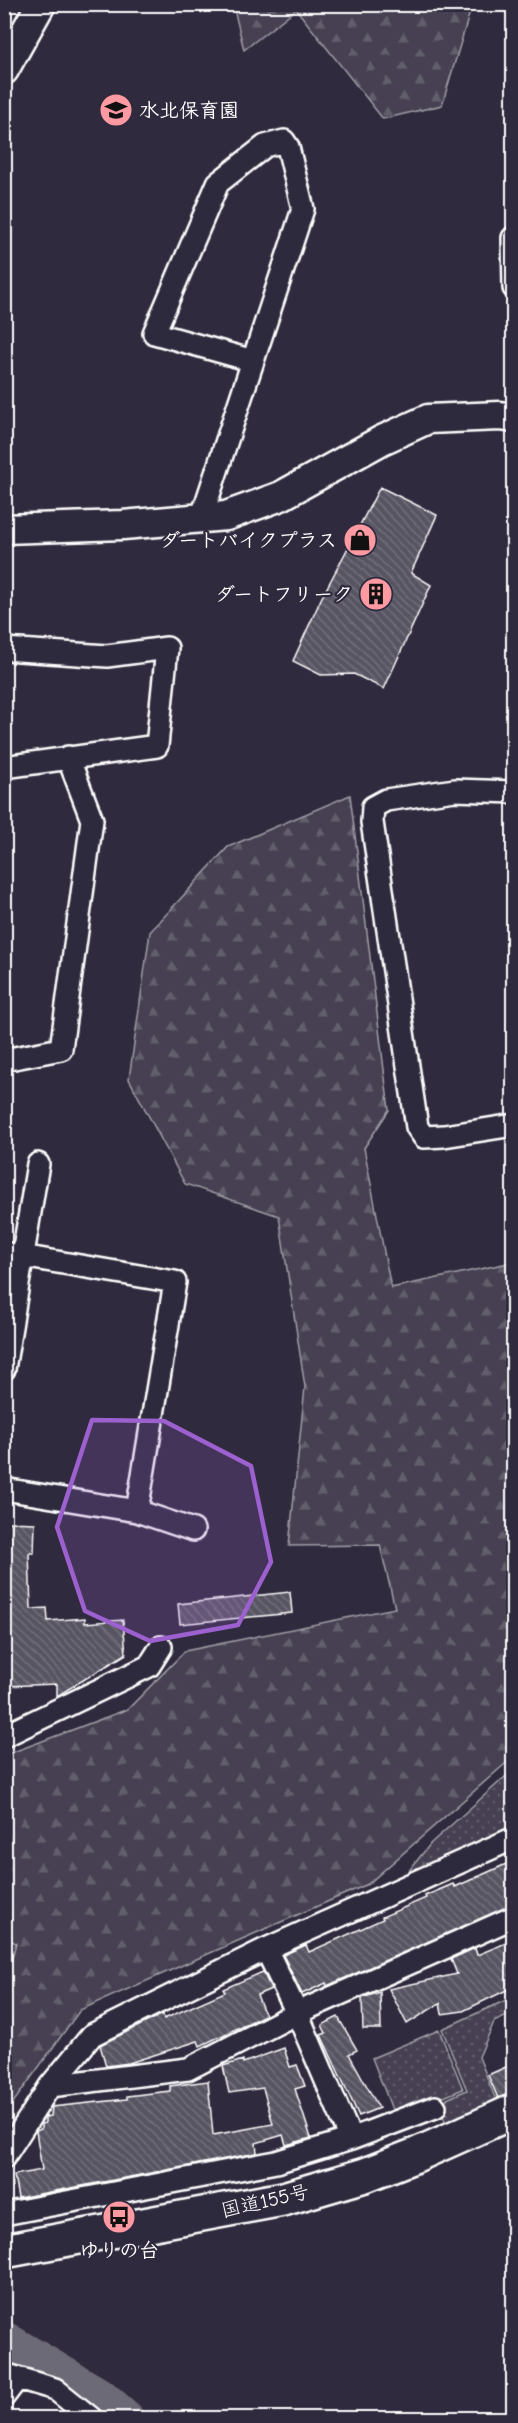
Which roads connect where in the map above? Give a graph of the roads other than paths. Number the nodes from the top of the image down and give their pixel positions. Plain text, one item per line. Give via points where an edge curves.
1 (41, 4) edge
2 (4, 70) edge
3 (513, 233) edge
4 (513, 238) edge
5 (513, 288) edge
6 (250, 360) dead end
7 (513, 418) edge
8 (201, 519) junction
9 (4, 530) edge
10 (4, 649) edge
11 (68, 758) junction
12 (4, 767) edge
13 (513, 792) edge
14 (4, 1060) edge
15 (513, 1125) edge
16 (38, 1164) dead end
17 (14, 1254) edge
18 (4, 1369) edge
19 (4, 1490) edge
20 (137, 1511) junction
21 (193, 1530) dead end
22 (161, 1647) dead end
23 (4, 1736) edge
24 (513, 1838) edge
25 (513, 1917) edge
26 (266, 1949) junction
27 (297, 2013) junction
28 (50, 2086) junction
29 (435, 2107) dead end
30 (513, 2111) edge
31 (351, 2139) junction
32 (4, 2157) edge
33 (4, 2214) edge
34 (4, 2251) edge
35 (11, 2376) edge
36 (4, 2397) edge
37 (91, 2418) edge

1 - 2 street
3 - 4 street
4 - 5 street
6 - 8 street via 154,333 218,183 265,146 284,141 303,209
7 - 8 street via 428,419 281,496 226,516
8 - 9 street
10 - 11 street via 107,656 167,648 157,747
11 - 12 street
11 - 14 street via 92,820 61,1049
13 - 15 street via 455,790 386,800 373,807 372,822 417,1126 424,1137
16 - 17 street
17 - 18 street
17 - 20 street via 175,1282
19 - 20 street
20 - 21 street
22 - 23 street via 148,1666
24 - 26 street
25 - 27 street
26 - 27 street
26 - 28 street via 92,2035
27 - 28 street via 188,2069
27 - 31 street
28 - 32 street
29 - 31 street
30 - 34 highway, 国道155号 via 365,2175 283,2199
31 - 33 street via 276,2163
35 - 36 street
35 - 37 street via 55,2389

